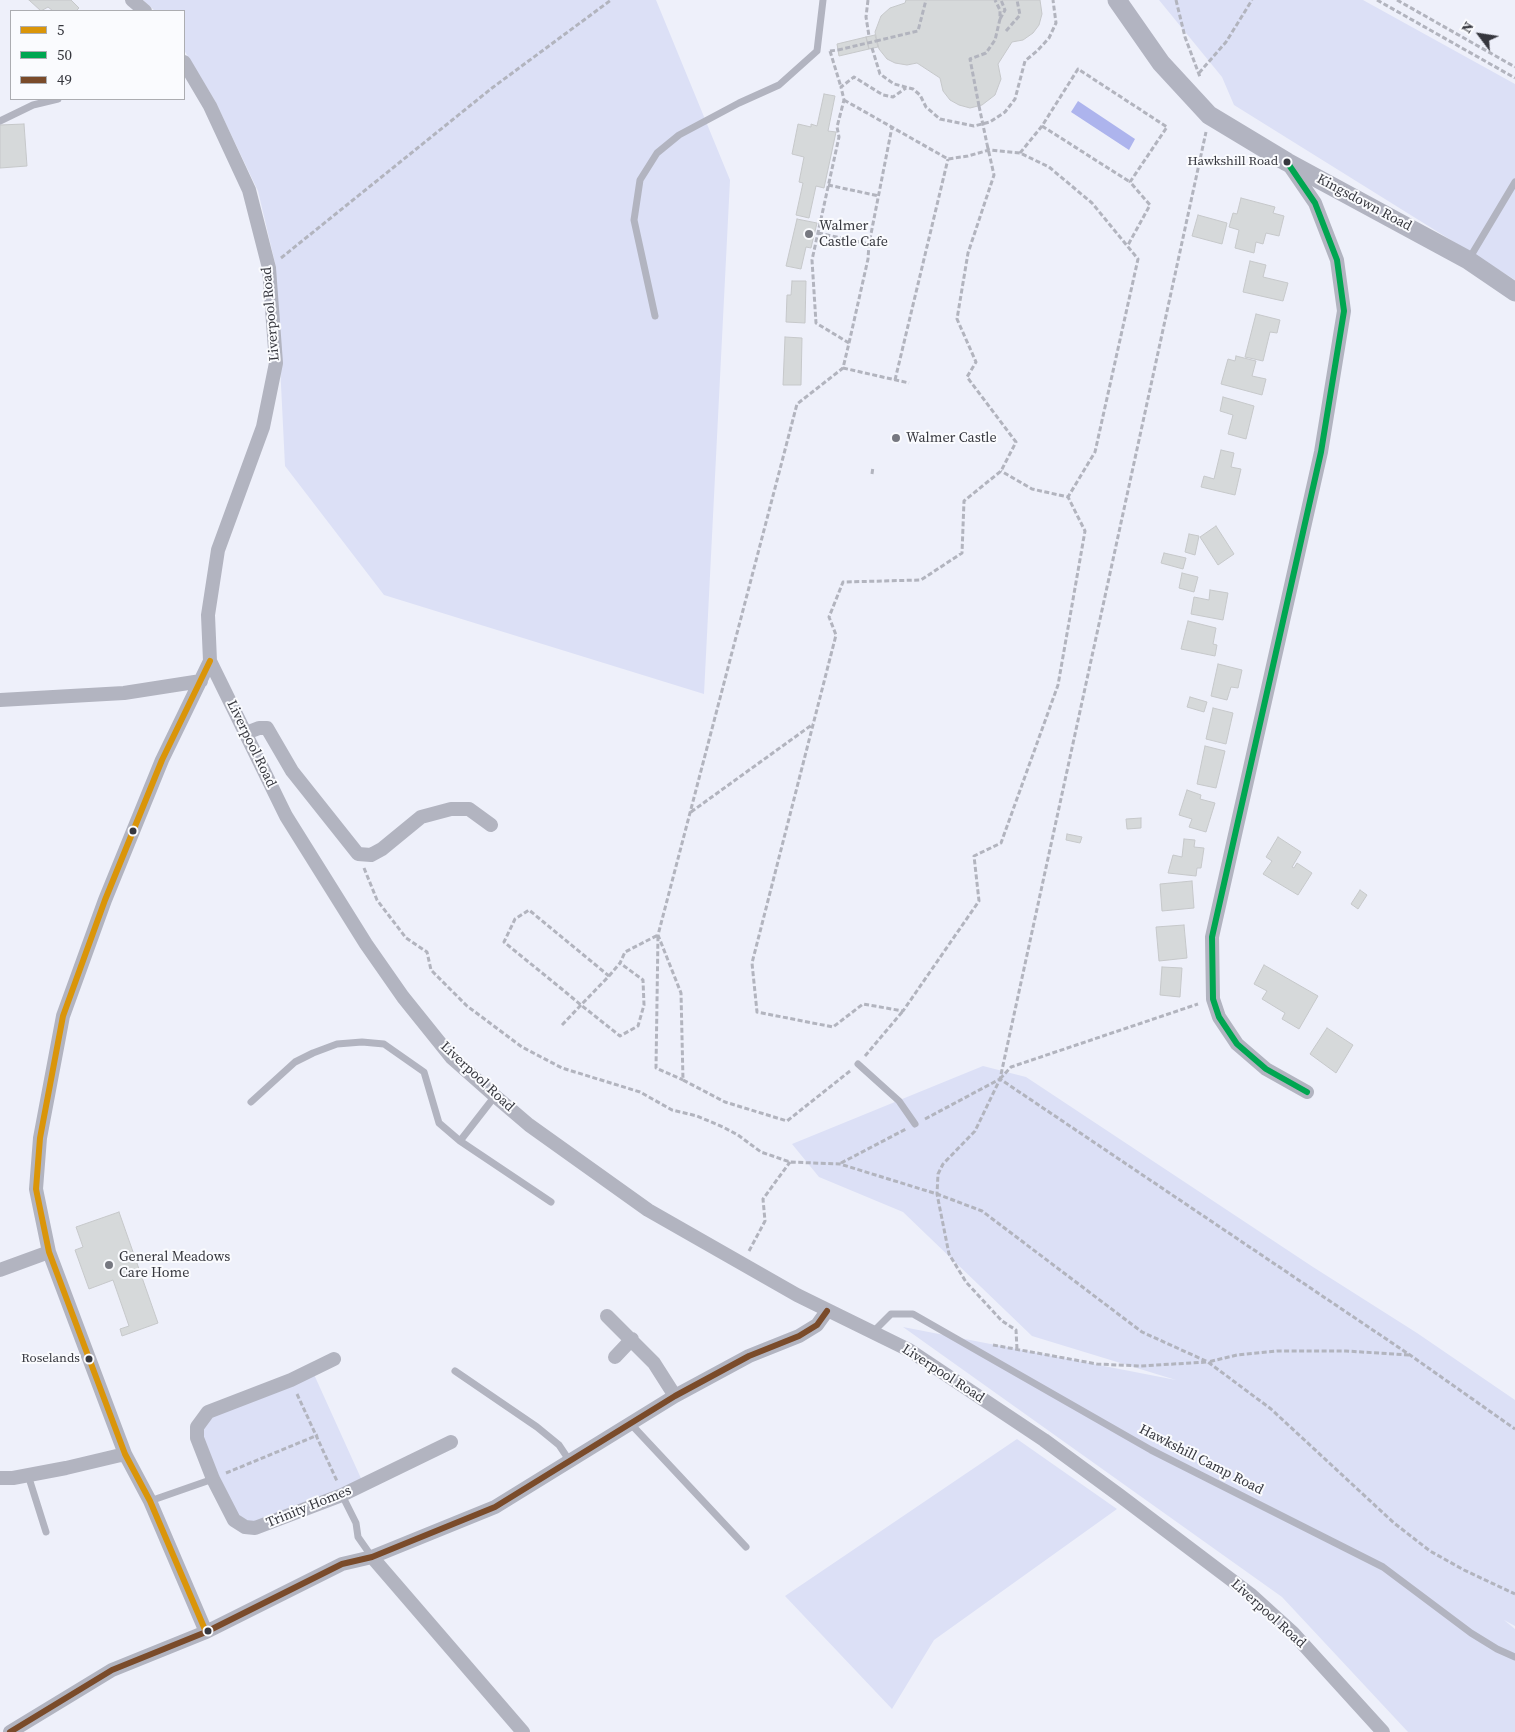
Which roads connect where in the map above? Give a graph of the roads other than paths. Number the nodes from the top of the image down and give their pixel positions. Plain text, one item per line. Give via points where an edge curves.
1 (132, 0) edge
2 (824, 0) edge
3 (1118, 0) edge
4 (144, 10) edge
5 (185, 64) edge
6 (54, 100) edge
7 (0, 121) edge
8 (1287, 162) junction
9 (1515, 182) edge
10 (1468, 260) junction
11 (1515, 292) edge
12 (655, 316) dead end
13 (210, 662) junction
14 (201, 681) junction
15 (0, 700) edge
16 (246, 733) junction
17 (491, 825) dead end
18 (858, 1064) road end
19 (1307, 1092) dead end
20 (495, 1096) junction
21 (251, 1102) dead end
22 (915, 1124) road end
23 (460, 1141) junction
24 (551, 1202) dead end
25 (49, 1252) junction
26 (0, 1270) edge
27 (827, 1311) junction
28 (606, 1316) dead end
29 (873, 1332) junction
30 (632, 1339) junction
31 (615, 1357) dead end
32 (334, 1359) dead end
33 (455, 1371) dead end
34 (675, 1396) junction
35 (629, 1422) junction
36 (451, 1442) dead end
37 (125, 1454) junction
38 (570, 1460) junction
39 (28, 1475) junction
40 (0, 1478) edge
41 (213, 1479) junction
42 (342, 1495) junction
43 (150, 1501) junction
44 (46, 1532) dead end
45 (746, 1547) dead end
46 (372, 1557) junction
47 (206, 1632) junction
48 (1515, 1657) edge
49 (10, 1732) edge
50 (523, 1732) edge
51 (1384, 1732) edge

1 - 4 street
2 - 12 lane via 816,52 779,85 679,135 657,152 640,180 634,220
3 - 8 street, Kingsdown Road via 1161,63 1209,115
5 - 13 street, Liverpool Road via 210,106 249,190 269,268 276,363 263,428 218,550 208,615
6 - 7 lane via 33,105
8 - 10 street, Kingsdown Road
8 - 19 street via 1315,203 1337,260 1344,310 1321,452 1212,936 1213,999 1219,1017 1237,1044 1266,1069
9 - 10 lane
10 - 11 street, Kingsdown Road
13 - 14 street
13 - 16 street, Liverpool Road
14 - 15 street via 124,693
14 - 25 street via 158,769 63,1016 40,1138 36,1189
16 - 17 street via 267,728 292,770 358,854 371,855 421,817 452,809 469,809
16 - 20 street, Liverpool Road via 286,816 366,944 452,1058
18 - 22 lane via 899,1101
20 - 23 lane
20 - 27 street, Liverpool Road via 529,1125 648,1210
21 - 23 lane via 295,1062 313,1052 337,1044 384,1044 424,1072 439,1124
23 - 24 lane
25 - 26 street
25 - 37 street
27 - 29 street, Liverpool Road
27 - 34 street via 817,1324 799,1336 749,1356
28 - 30 street
29 - 48 lane, Hawkshill Camp Road via 891,1314 914,1314 1126,1436 1383,1567 1471,1633
29 - 51 street, Liverpool Road via 909,1350 1044,1440 1250,1594 1293,1633
30 - 31 street
30 - 34 street via 654,1363
32 - 41 street, Trinity Homes via 291,1380 208,1412 197,1428 197,1438
33 - 38 lane via 537,1427 560,1445
34 - 35 street
35 - 38 street
35 - 45 lane
36 - 42 street, Trinity Homes
37 - 39 street
37 - 43 street
38 - 46 street via 496,1507
39 - 40 street
39 - 44 lane
41 - 42 street, Trinity Homes via 234,1520 245,1527 256,1528
41 - 43 lane
42 - 46 lane via 356,1523 358,1537
43 - 47 street
46 - 47 street via 342,1564
46 - 50 street
47 - 49 street via 112,1670

